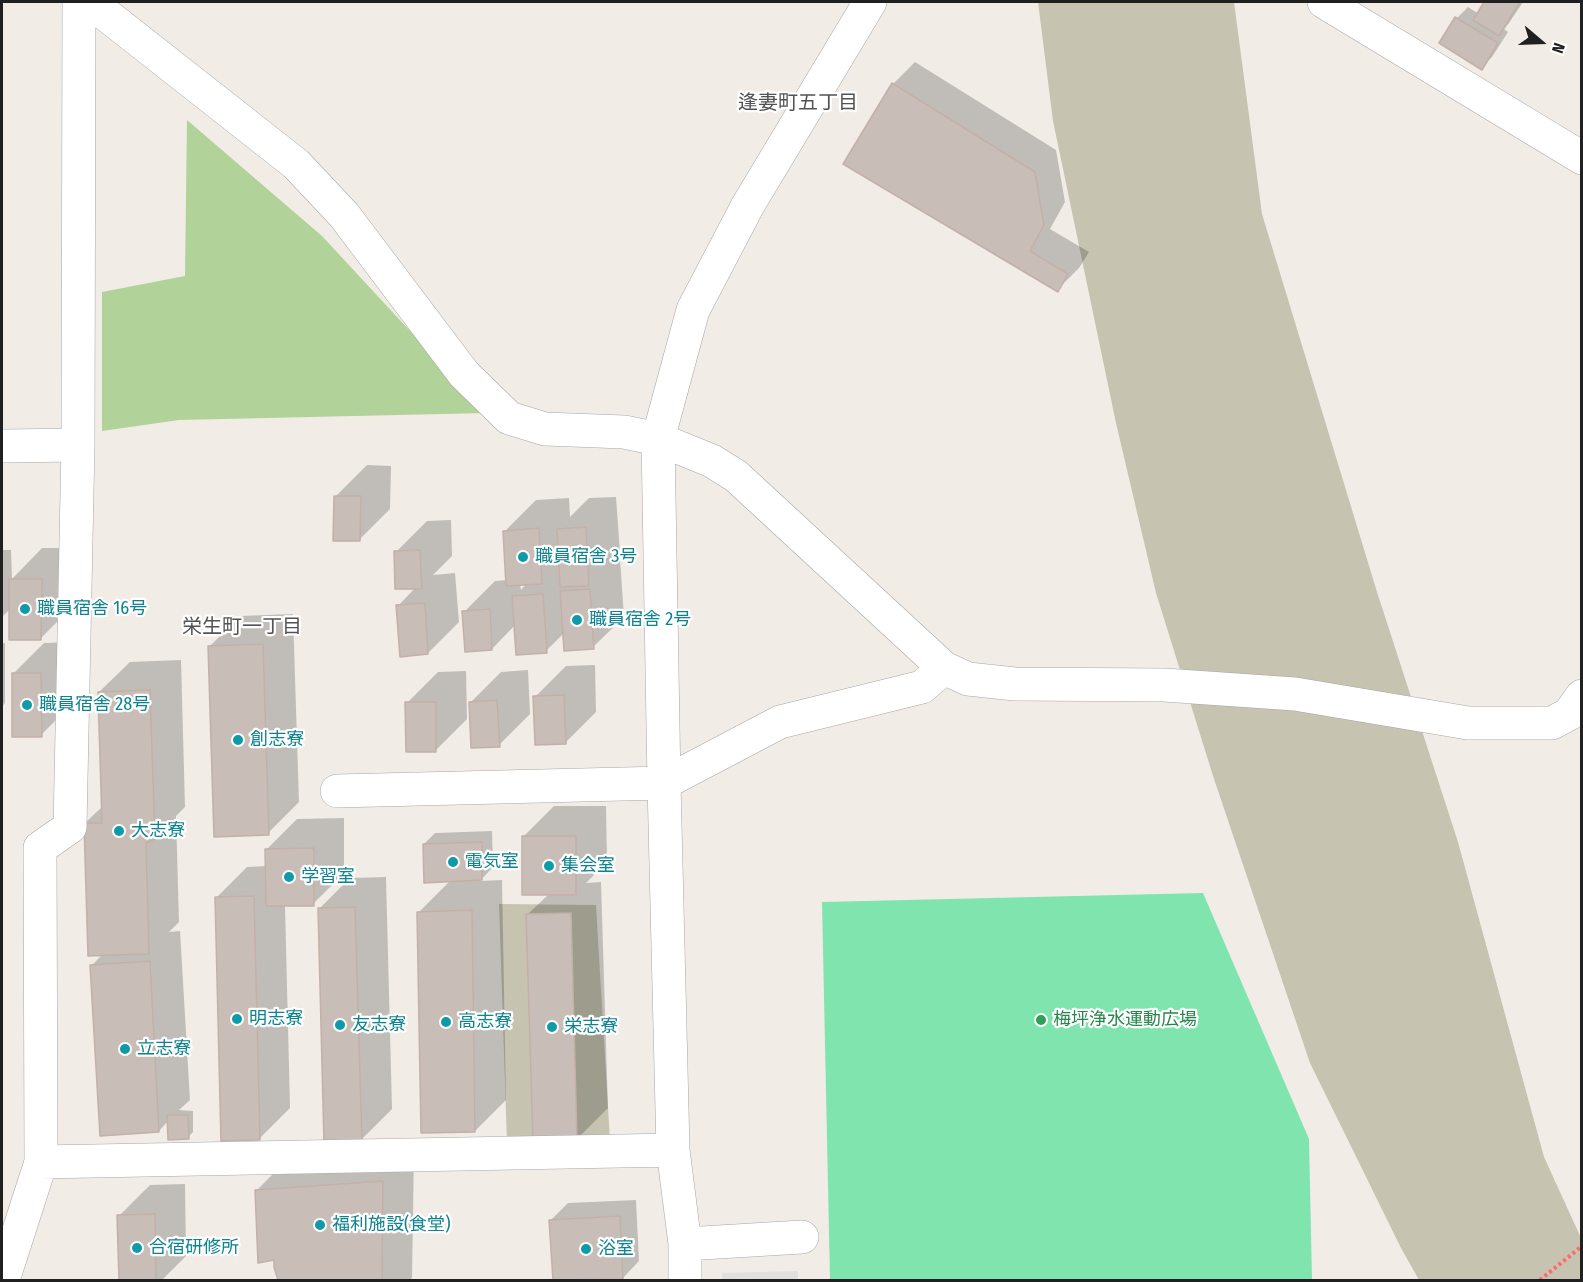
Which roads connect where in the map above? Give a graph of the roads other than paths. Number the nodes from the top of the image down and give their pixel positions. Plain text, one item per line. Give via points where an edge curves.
1 (78, 2) edge
2 (90, 2) edge
3 (870, 2) edge
4 (1324, 2) edge
5 (1581, 158) edge
6 (658, 439) junction
7 (78, 445) junction
8 (2, 446) edge
9 (944, 668) junction
10 (1581, 696) edge
11 (664, 783) junction
12 (337, 791) dead end
13 (673, 1150) junction
14 (41, 1162) junction
15 (802, 1237) dead end
16 (685, 1244) junction
17 (3, 1281) edge
18 (685, 1281) edge

1 - 7 street
2 - 6 street via 296,164 344,215 464,374 509,418 545,429 624,432
3 - 6 street via 748,205 693,310
4 - 5 street
6 - 9 street via 712,461 736,476
6 - 11 street
7 - 8 street
7 - 14 street via 70,827 40,848
9 - 10 street via 968,679 1015,684 1164,685 1295,694 1468,723 1552,723 1569,714
9 - 11 street via 922,687 780,722
11 - 12 street
11 - 13 street
13 - 14 street
13 - 16 street
14 - 17 street
15 - 16 street
16 - 18 street

